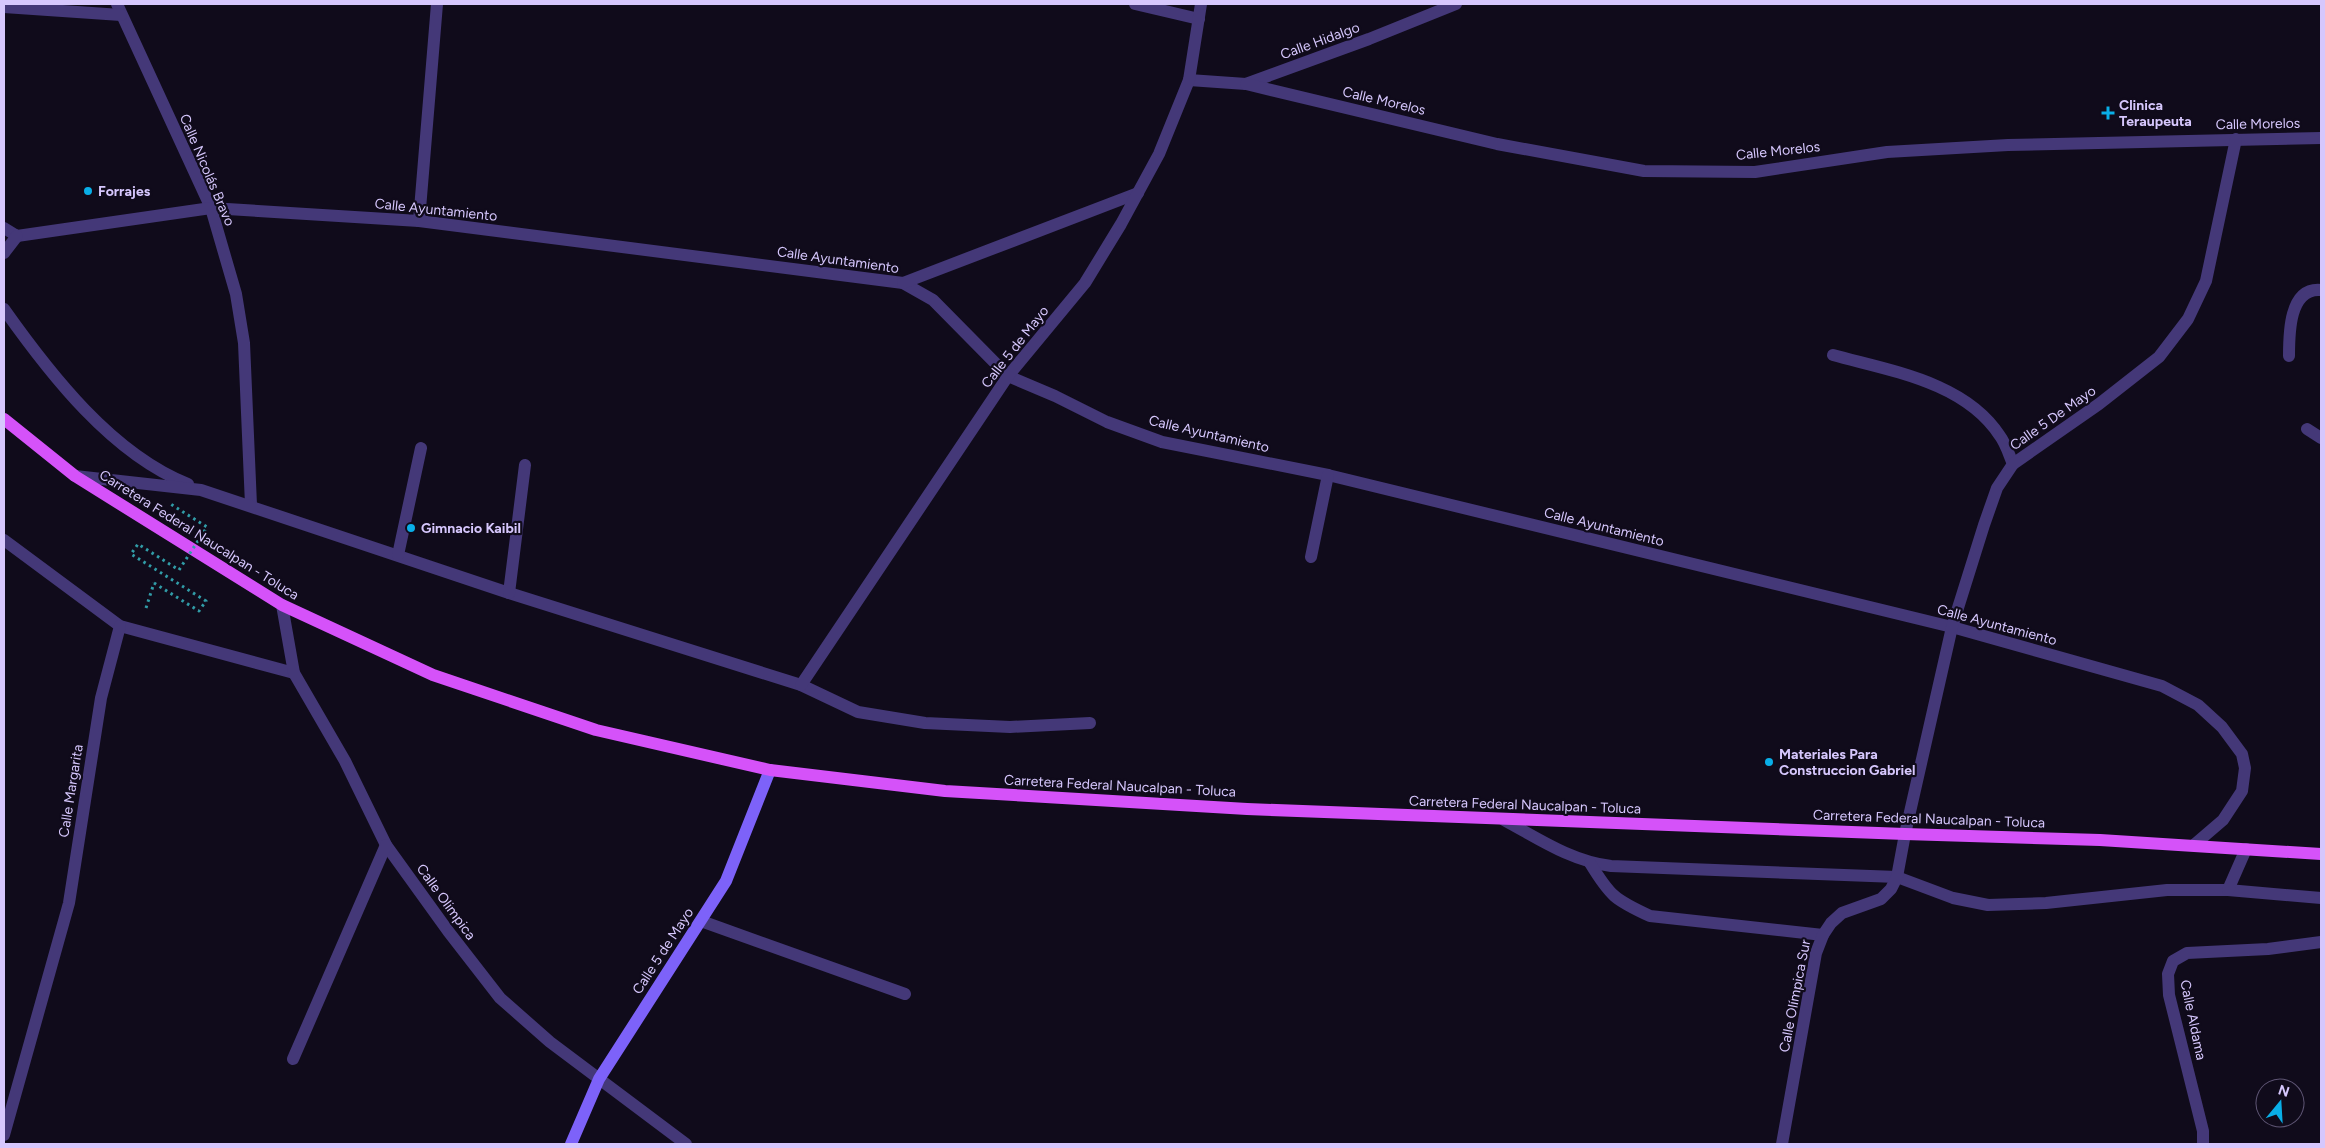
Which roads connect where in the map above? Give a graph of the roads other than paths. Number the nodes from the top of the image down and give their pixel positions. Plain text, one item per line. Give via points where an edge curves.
1 (437, 4) edge
2 (1135, 4) edge
3 (1201, 4) edge
4 (1456, 4) edge
5 (4, 7) edge
6 (119, 9) edge
7 (1199, 19) junction
8 (1190, 80) junction
9 (1246, 84) junction
10 (2321, 138) edge
11 (2236, 139) junction
12 (1138, 193) junction
13 (210, 208) junction
14 (419, 221) junction
15 (4, 228) edge
16 (17, 236) junction
17 (4, 254) edge
18 (903, 283) junction
19 (2321, 290) edge
20 (4, 309) edge
21 (1834, 356) dead end
22 (2289, 356) dead end
23 (1008, 376) junction
24 (4, 419) edge
25 (2307, 429) dead end
26 (2321, 438) edge
27 (421, 448) dead end
28 (2013, 464) junction
29 (525, 465) dead end
30 (1328, 475) junction
31 (74, 476) junction
32 (202, 490) junction
33 (251, 505) junction
34 (4, 540) edge
35 (398, 555) junction
36 (1312, 557) dead end
37 (509, 594) junction
38 (282, 605) junction
39 (120, 626) junction
40 (1952, 627) junction
41 (294, 673) junction
42 (801, 685) junction
43 (1090, 723) dead end
44 (770, 770) junction
45 (1504, 820) junction
46 (1905, 834) junction
47 (2195, 844) junction
48 (386, 845) junction
49 (2246, 849) junction
50 (2321, 854) edge
51 (1590, 863) junction
52 (1897, 877) junction
53 (2228, 890) junction
54 (2321, 898) edge
55 (701, 921) junction
56 (1823, 935) junction
57 (2321, 942) edge
58 (905, 994) dead end
59 (293, 1059) dead end
60 (598, 1079) junction
61 (4, 1135) edge
62 (572, 1144) edge
63 (686, 1144) edge
64 (1782, 1144) edge
65 (2203, 1144) edge

1 - 14 street
2 - 7 street
3 - 7 street, Calle 5 de Mayo
4 - 9 street, Calle Hidalgo
5 - 6 street
6 - 13 street, Calle Nicolás Bravo
7 - 8 street, Calle 5 de Mayo
8 - 9 street, Calle Hidalgo
8 - 12 street, Calle 5 de Mayo via 1159,154
9 - 11 street, Calle Morelos via 1497,144 1644,171 1755,172 1887,152
10 - 11 street, Calle Morelos
11 - 28 street, Calle 5 De Mayo via 2206,281 2188,319 2159,357 2100,404
12 - 18 street
12 - 23 street, Calle 5 de Mayo via 1085,284
13 - 14 street, Calle Ayuntamiento
13 - 16 street, Calle Ayuntamiento
13 - 33 street, Calle Nicolás Bravo via 236,294 244,343
14 - 18 street, Calle Ayuntamiento
15 - 16 street
16 - 17 street
18 - 23 street, Calle Ayuntamiento via 933,300
19 - 22 street via 2303,295 2297,304 2289,335
20 - 32 street via 64,386 123,446 170,477
21 - 28 street via 1913,377 1948,391 1980,411 2001,436
23 - 30 street, Calle Ayuntamiento via 1107,422 1162,442
23 - 42 street, Calle 5 de Mayo
24 - 31 main road, Carretera Federal Naucalpan - Toluca
25 - 26 street
27 - 35 street
28 - 40 street, Calle 5 De Mayo via 1994,497
29 - 37 street
30 - 36 street
30 - 40 street, Calle Ayuntamiento
31 - 32 street
31 - 38 main road, Carretera Federal Naucalpan - Toluca
32 - 33 street
33 - 35 street
34 - 39 street
35 - 37 street
37 - 42 street
38 - 41 street, Calle Olimpica
38 - 44 main road, Carretera Federal Naucalpan - Toluca via 442,678 596,730
39 - 41 street
39 - 61 street, Calle Margarita via 101,698 69,903
40 - 46 street, Calle 5 De Mayo
40 - 47 street, Calle Ayuntamiento via 2162,686 2198,706 2222,727 2242,754 2245,768 2242,791 2223,820
41 - 48 street, Calle Olimpica via 345,761
42 - 43 street via 858,712 894,720 1010,727
44 - 45 main road, Carretera Federal Naucalpan - Toluca via 944,791
44 - 55 street, Calle 5 de Mayo via 726,881
45 - 46 main road, Carretera Federal Naucalpan - Toluca
45 - 51 street via 1570,856
46 - 47 main road, Carretera Federal Naucalpan - Toluca
46 - 52 street, Calle Olímpica Sur
47 - 49 main road, Carretera Federal Naucalpan - Toluca
48 - 59 street
48 - 60 street, Calle Olimpica via 500,998
49 - 50 main road, Carretera Federal Naucalpan - Toluca
49 - 53 street
51 - 52 street
51 - 56 street via 1607,890 1624,904 1650,916
52 - 53 street via 1953,898 1988,905 2046,903 2167,890
52 - 56 street, Calle Olímpica Sur via 1892,889 1881,899 1842,913
53 - 54 street
55 - 58 street
55 - 60 street, Calle 5 de Mayo
56 - 64 street, Calle Olímpica Sur via 1809,989
57 - 65 street, Calle Aldama via 2268,949 2187,953 2173,961 2168,974 2169,995 2203,1131
60 - 62 street, Calle 5 de Mayo
60 - 63 street, Calle Olimpica

